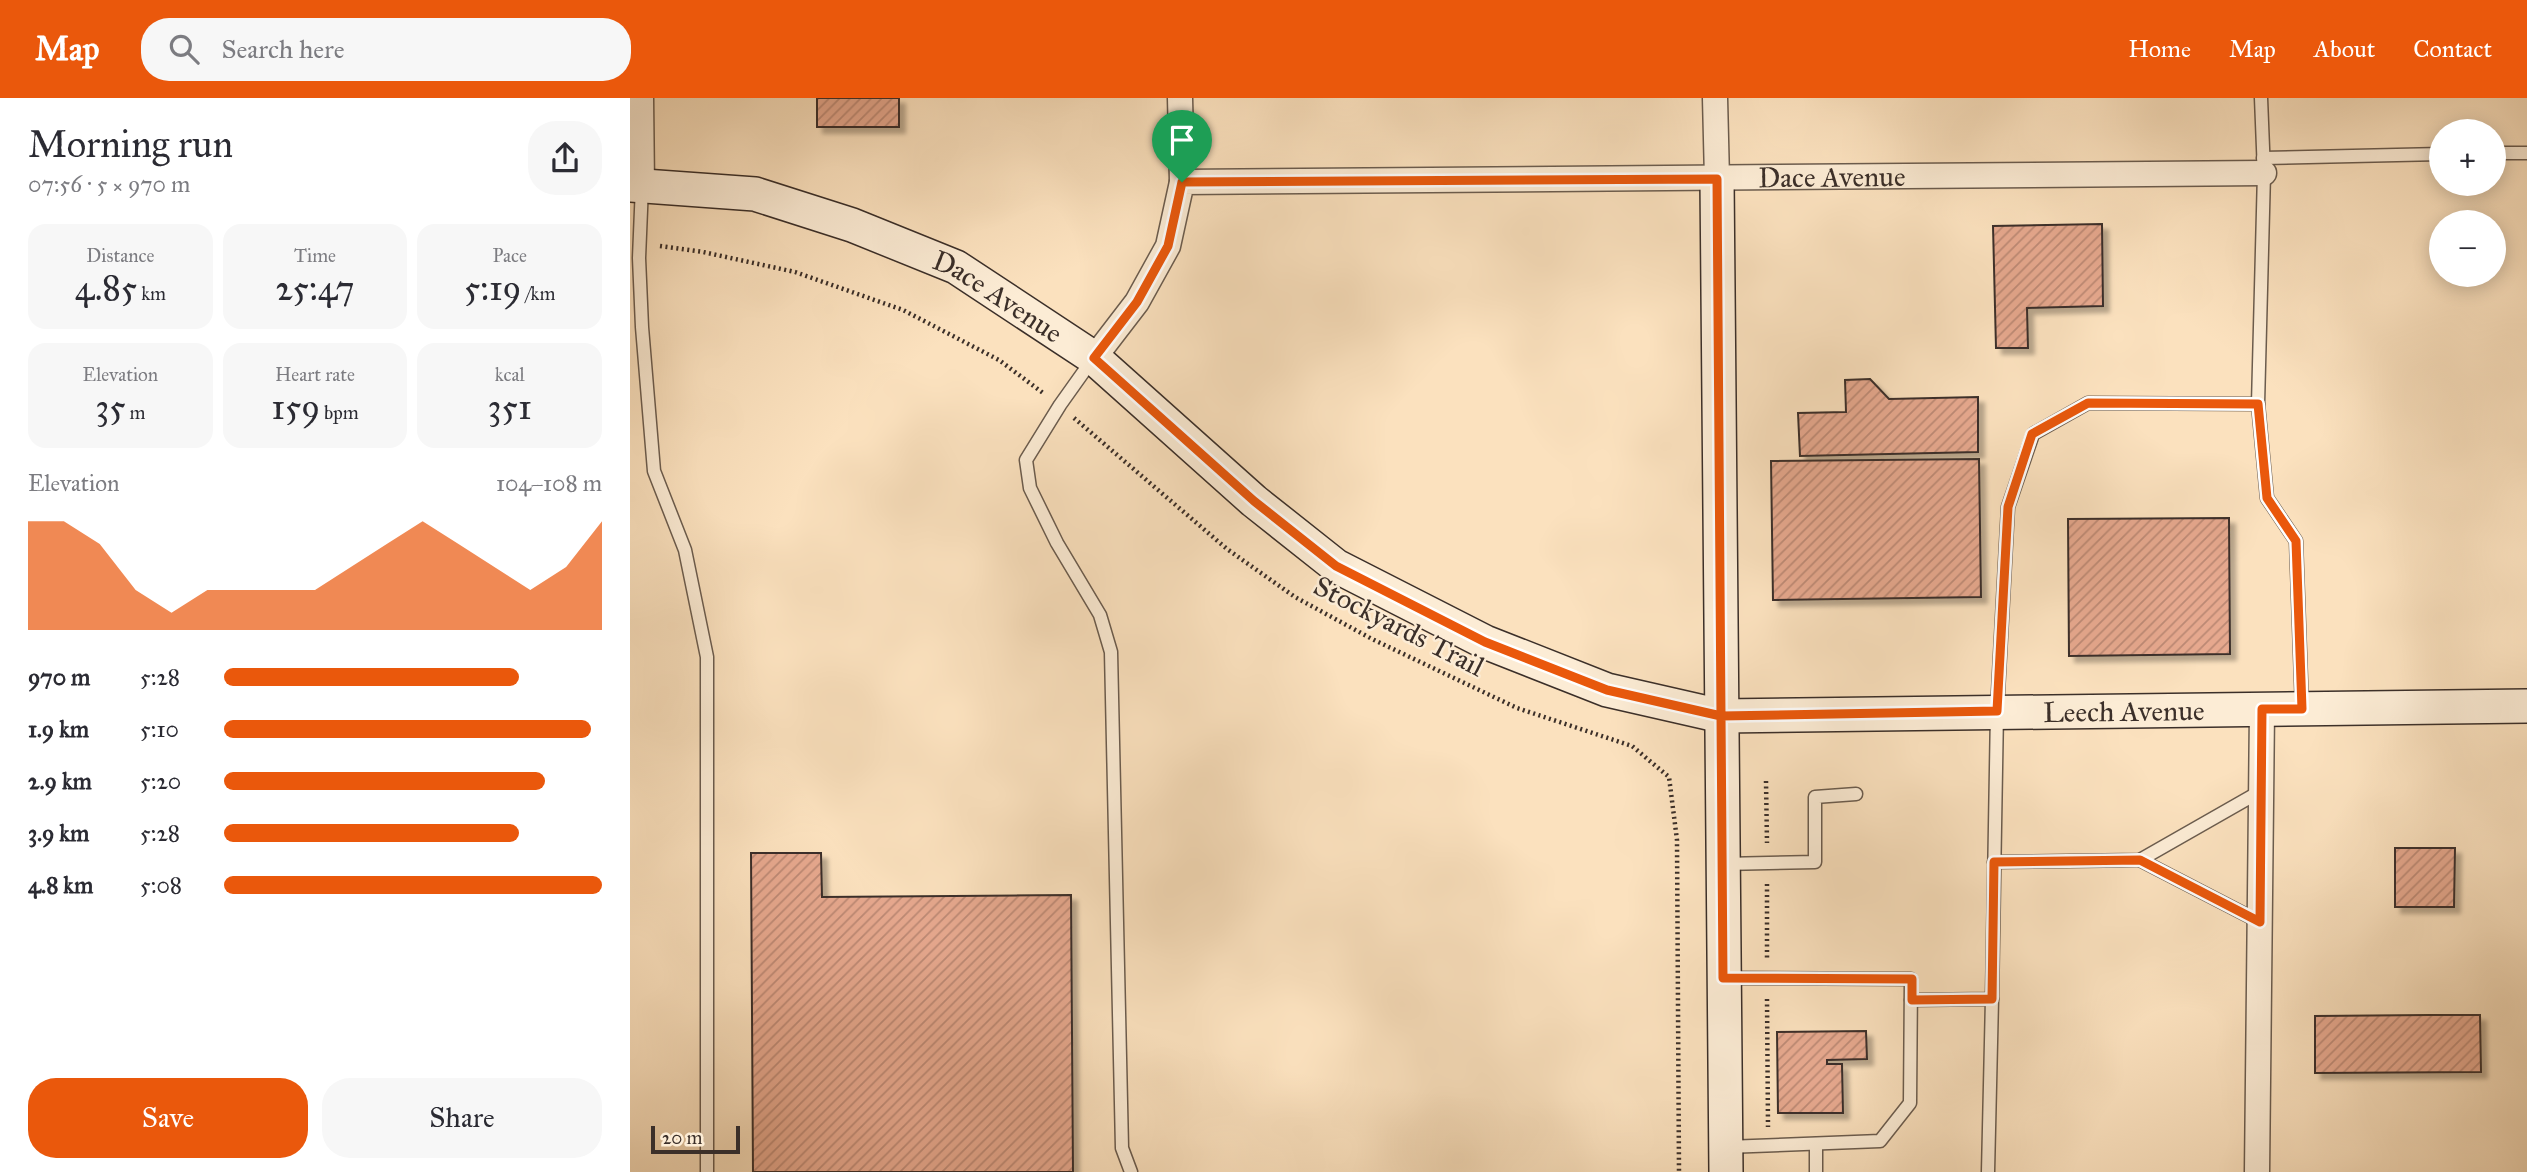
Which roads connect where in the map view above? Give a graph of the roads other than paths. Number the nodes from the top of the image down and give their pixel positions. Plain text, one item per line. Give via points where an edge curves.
1 (641, 98) edge
2 (1180, 98) edge
3 (1715, 98) edge
4 (2261, 98) edge
5 (2506, 153) edge
6 (2527, 153) edge
7 (2429, 155) edge
8 (2264, 165) junction
9 (1717, 179) junction
10 (1182, 182) junction
11 (636, 185) edge
12 (1094, 358) junction
13 (2258, 404) junction
14 (2527, 706) edge
15 (2262, 709) junction
16 (2302, 709) junction
17 (1997, 711) junction
18 (1721, 716) junction
19 (2261, 791) junction
20 (1856, 794) dead end
21 (2140, 860) junction
22 (1994, 862) junction
23 (1723, 864) junction
24 (2260, 922) junction
25 (1723, 978) junction
26 (1992, 999) junction
27 (1912, 1000) junction
28 (1816, 1144) junction
29 (1725, 1160) edge
30 (707, 1172) edge
31 (1131, 1172) edge
32 (1816, 1172) edge
33 (1988, 1172) edge
34 (2257, 1172) edge

1 - 11 street
2 - 10 street
3 - 9 street
4 - 8 lane
5 - 6 lane
7 - 8 lane
8 - 9 street, Dace Avenue
8 - 13 lane
9 - 10 street, Dace Avenue
9 - 18 main road
10 - 12 street, Dace Avenue via 1168,246 1137,302
11 - 12 main road, Dace Avenue via 755,194 852,225 956,267
11 - 30 lane via 654,471 685,550 707,657
12 - 18 main road, Leech Avenue via 1254,501 1336,566 1485,642 1607,690
12 - 31 lane via 1026,460 1030,488 1100,615 1111,652 1122,1148
13 - 16 lane via 2267,498 2296,541
13 - 17 lane via 2088,403 2032,434 2008,507
14 - 16 main road, Leech Avenue
15 - 16 main road, Leech Avenue
15 - 17 main road, Leech Avenue
15 - 19 street
17 - 18 main road, Leech Avenue
17 - 22 lane
18 - 23 main road
19 - 21 lane
19 - 24 street
20 - 23 lane via 1815,796 1815,862
21 - 22 lane
21 - 24 lane
22 - 26 lane
23 - 25 main road
24 - 34 street
25 - 27 lane via 1912,979
25 - 29 main road
26 - 27 lane
26 - 33 lane
27 - 28 lane via 1910,1103 1880,1142
28 - 29 lane
28 - 32 lane

